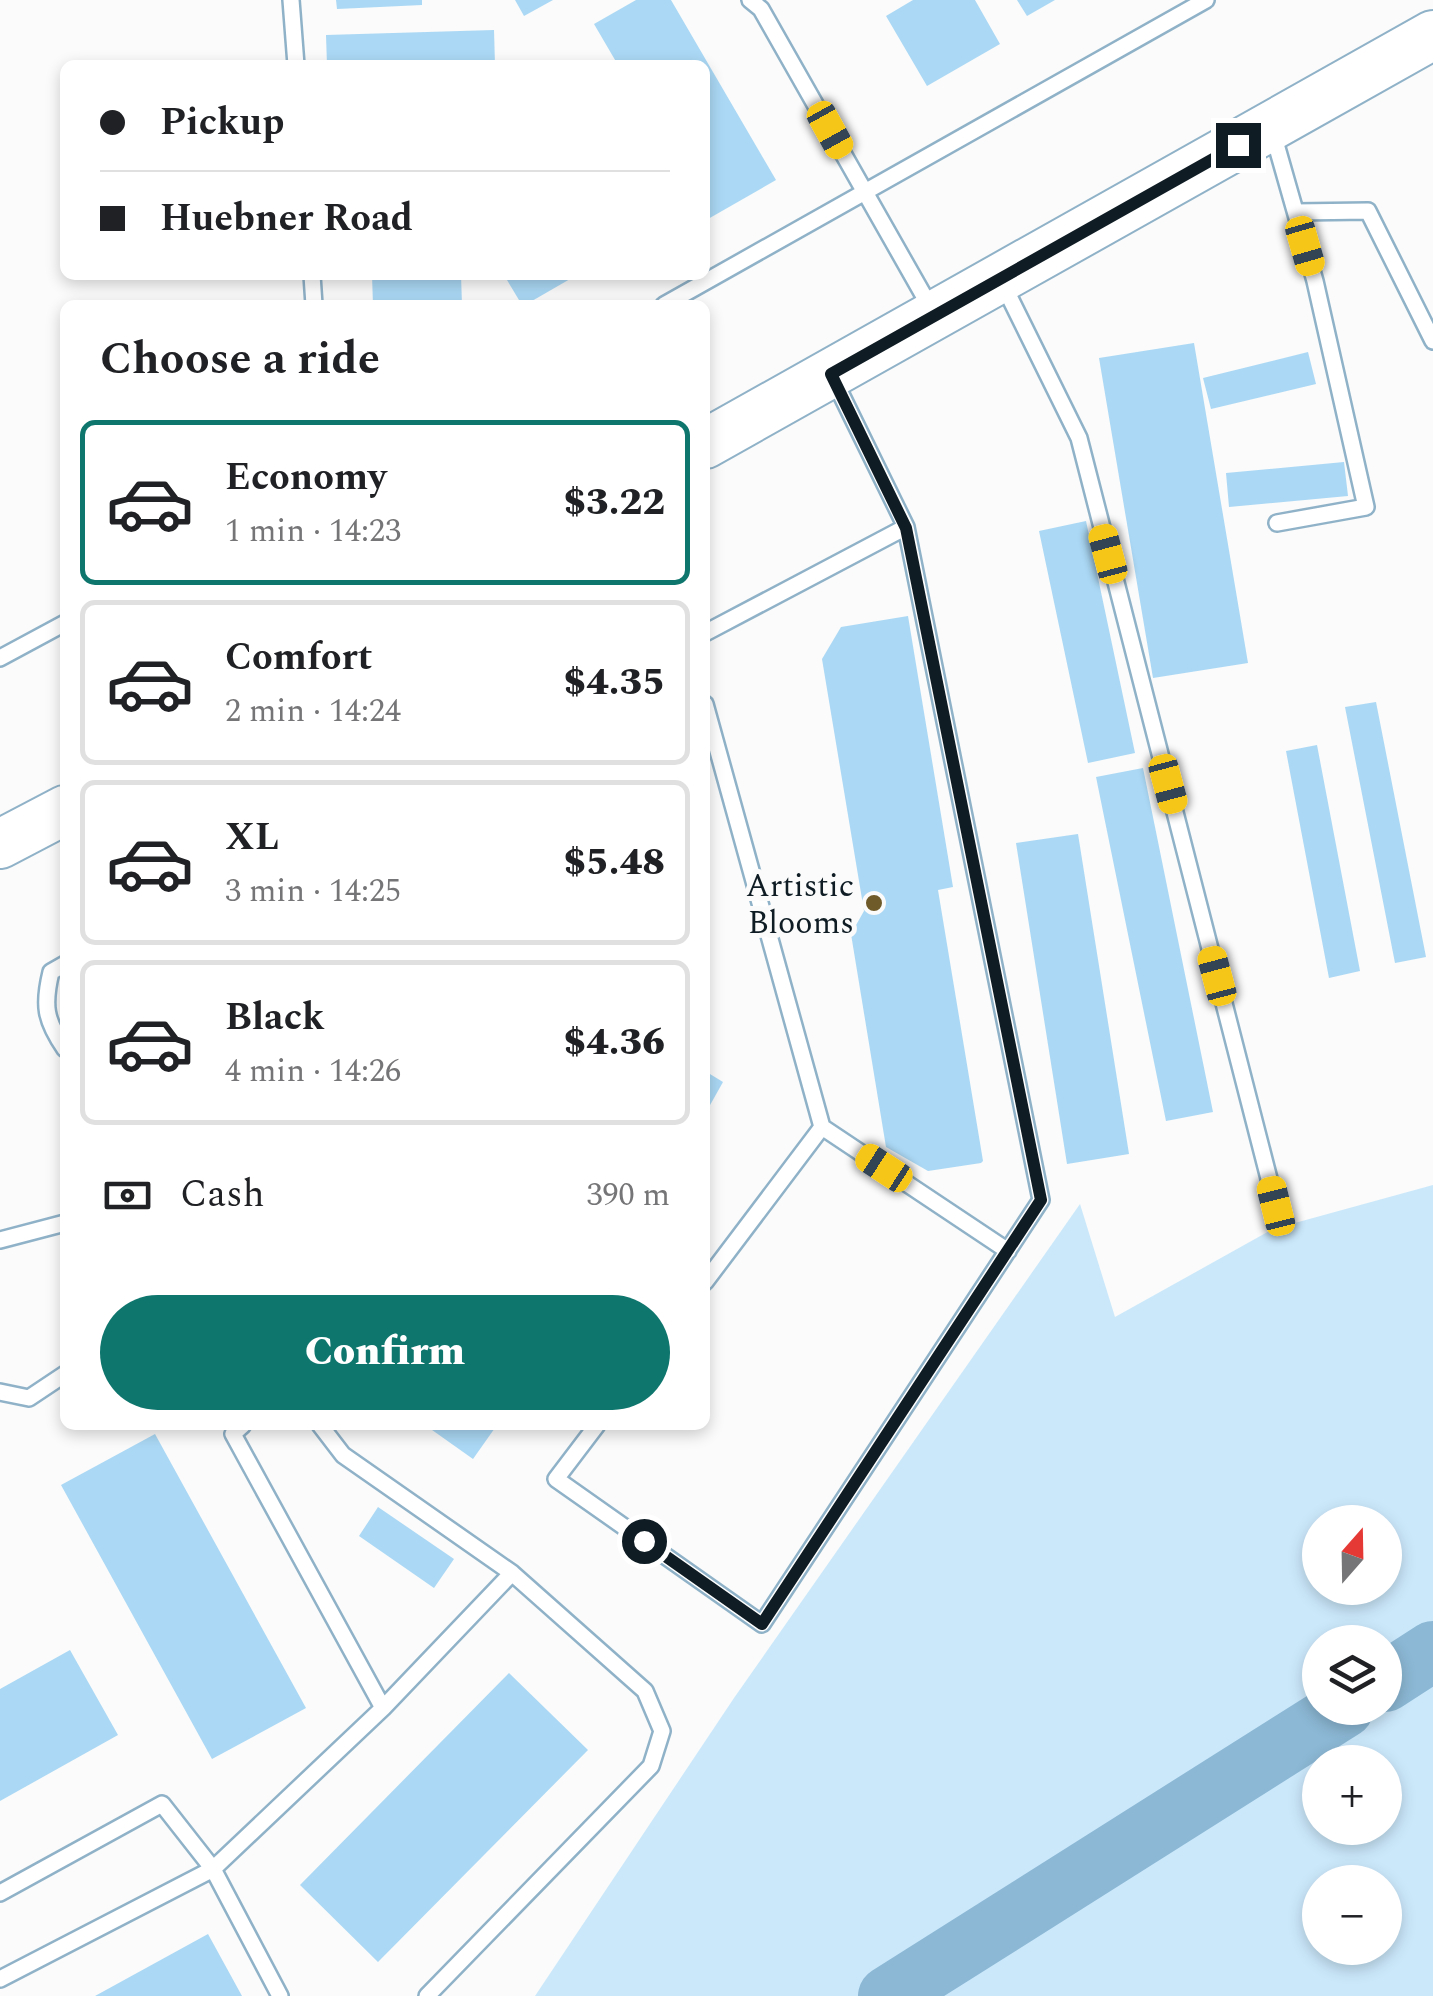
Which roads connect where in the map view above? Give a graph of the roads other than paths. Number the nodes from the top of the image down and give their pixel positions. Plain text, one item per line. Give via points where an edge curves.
1 (291, 0) edge
2 (750, 0) edge
3 (1206, 0) edge
4 (1433, 34) edge
5 (296, 60) edge
6 (1271, 126) junction
7 (864, 191) junction
8 (1296, 212) junction
9 (1000, 278) junction
10 (710, 279) edge
11 (708, 280) edge
12 (673, 300) edge
13 (935, 316) junction
14 (1433, 341) edge
15 (831, 374) junction
16 (710, 441) edge
17 (1277, 523) dead end
18 (906, 528) junction
19 (60, 626) edge
20 (710, 629) edge
21 (0, 658) edge
22 (710, 722) edge
23 (60, 813) edge
24 (0, 844) edge
25 (60, 967) edge
26 (60, 1041) edge
27 (822, 1128) junction
28 (1276, 1206) dead end
29 (60, 1223) edge
30 (0, 1240) edge
31 (1008, 1251) junction
32 (710, 1275) edge
33 (60, 1377) edge
34 (0, 1392) edge
35 (237, 1430) edge
36 (324, 1430) edge
37 (593, 1430) edge
38 (512, 1573) junction
39 (384, 1708) junction
40 (213, 1869) junction
41 (0, 1893) edge
42 (0, 1979) edge
43 (280, 1996) edge
44 (427, 1996) edge

1 - 5 lane
2 - 7 lane
3 - 7 lane
4 - 6 main road
6 - 8 lane
6 - 9 main road
7 - 10 lane
7 - 13 lane
8 - 14 lane via 1368,211
8 - 17 lane via 1366,507
9 - 13 main road
9 - 28 lane via 1079,438
11 - 12 lane
13 - 15 main road
15 - 16 main road
15 - 18 lane
18 - 20 lane
18 - 31 lane via 1041,1200
19 - 21 lane
22 - 27 lane
23 - 24 main road
25 - 26 lane via 51,972 44,1000
27 - 31 lane
27 - 32 lane
29 - 30 lane
31 - 37 lane via 762,1624 556,1478
33 - 34 lane via 28,1398
35 - 39 lane via 233,1434
36 - 38 lane via 343,1455
38 - 39 lane
38 - 44 lane via 645,1690 662,1731 651,1766
39 - 40 lane
40 - 41 lane via 162,1804
40 - 42 lane
40 - 43 lane

